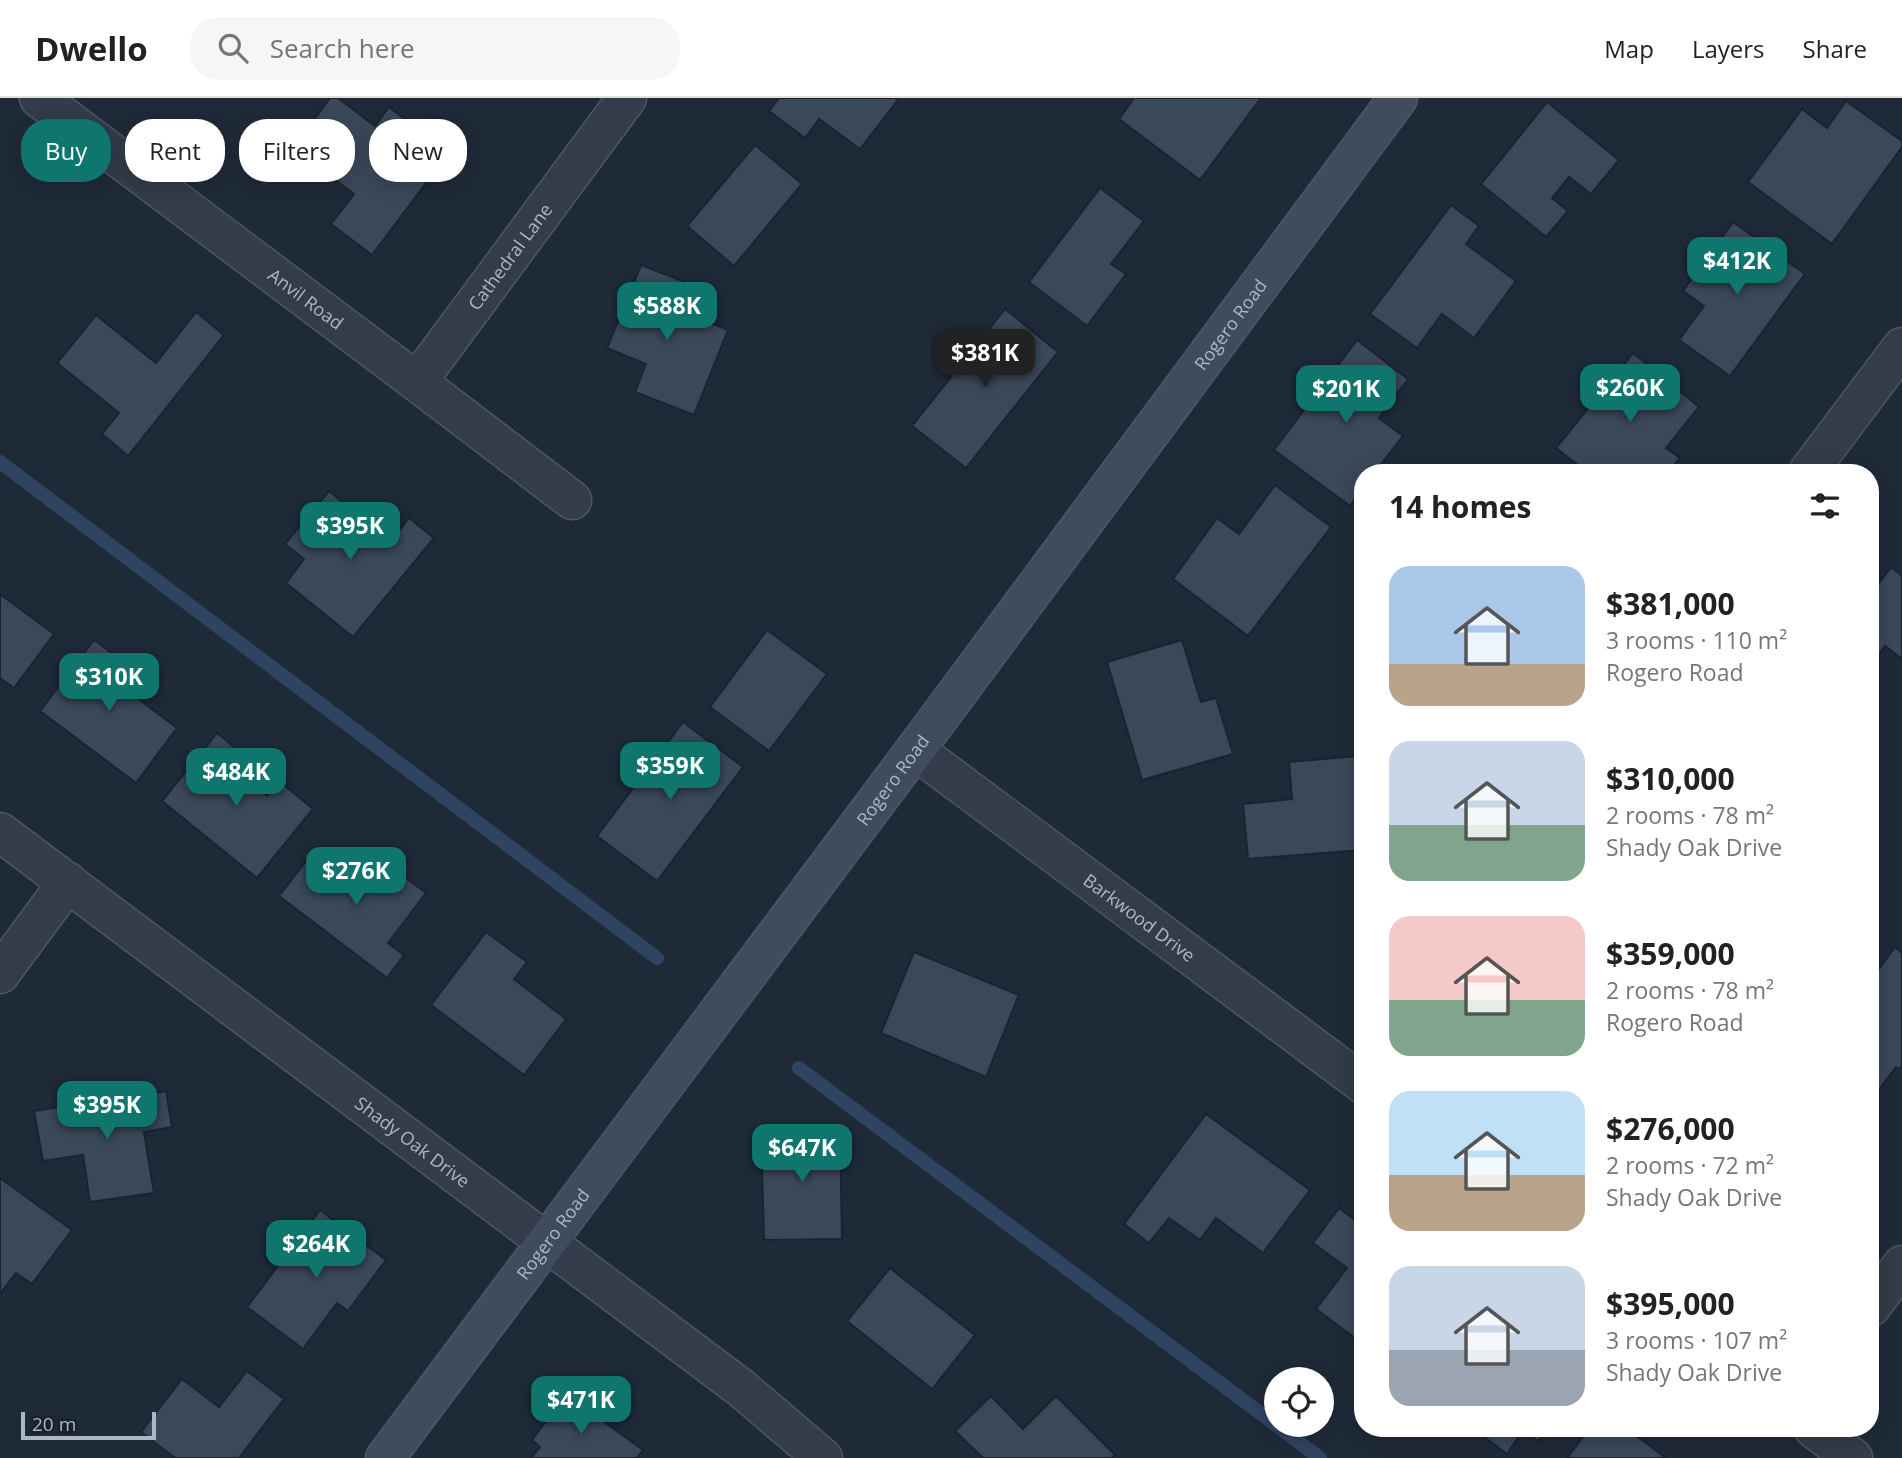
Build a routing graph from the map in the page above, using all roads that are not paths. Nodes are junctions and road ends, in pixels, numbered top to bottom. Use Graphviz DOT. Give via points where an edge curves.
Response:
graph roads {
  1 [pos="39,98"];
  2 [pos="627,98"];
  3 [pos="1398,98"];
  4 [pos="1902,347"];
  5 [pos="417,382"];
  6 [pos="1814,464"];
  7 [pos="572,500"];
  8 [pos="915,750"];
  9 [pos="0,832"];
  10 [pos="68,883"];
  11 [pos="0,974"];
  12 [pos="1354,1071"];
  13 [pos="546,1242"];
  14 [pos="1902,1265"];
  15 [pos="1879,1296"];
  16 [pos="1825,1437"];
  17 [pos="385,1458"];
  18 [pos="823,1458"];
  19 [pos="1853,1458"];
  1 -- 5 [label="street, Anvil Road"];
  2 -- 5 [label="street, Cathedral Lane"];
  3 -- 8 [label="street, Rogero Road"];
  4 -- 6 [label="street"];
  5 -- 7 [label="street, Anvil Road"];
  8 -- 12 [label="street, Barkwood Drive"];
  8 -- 13 [label="street, Rogero Road"];
  9 -- 10 [label="street, Shady Oak Drive"];
  10 -- 11 [label="street"];
  10 -- 13 [label="street, Shady Oak Drive"];
  13 -- 17 [label="street, Rogero Road"];
  13 -- 18 [label="street, Shady Oak Drive" via="741,1388"];
  14 -- 15 [label="street"];
  16 -- 19 [label="street"];
}
